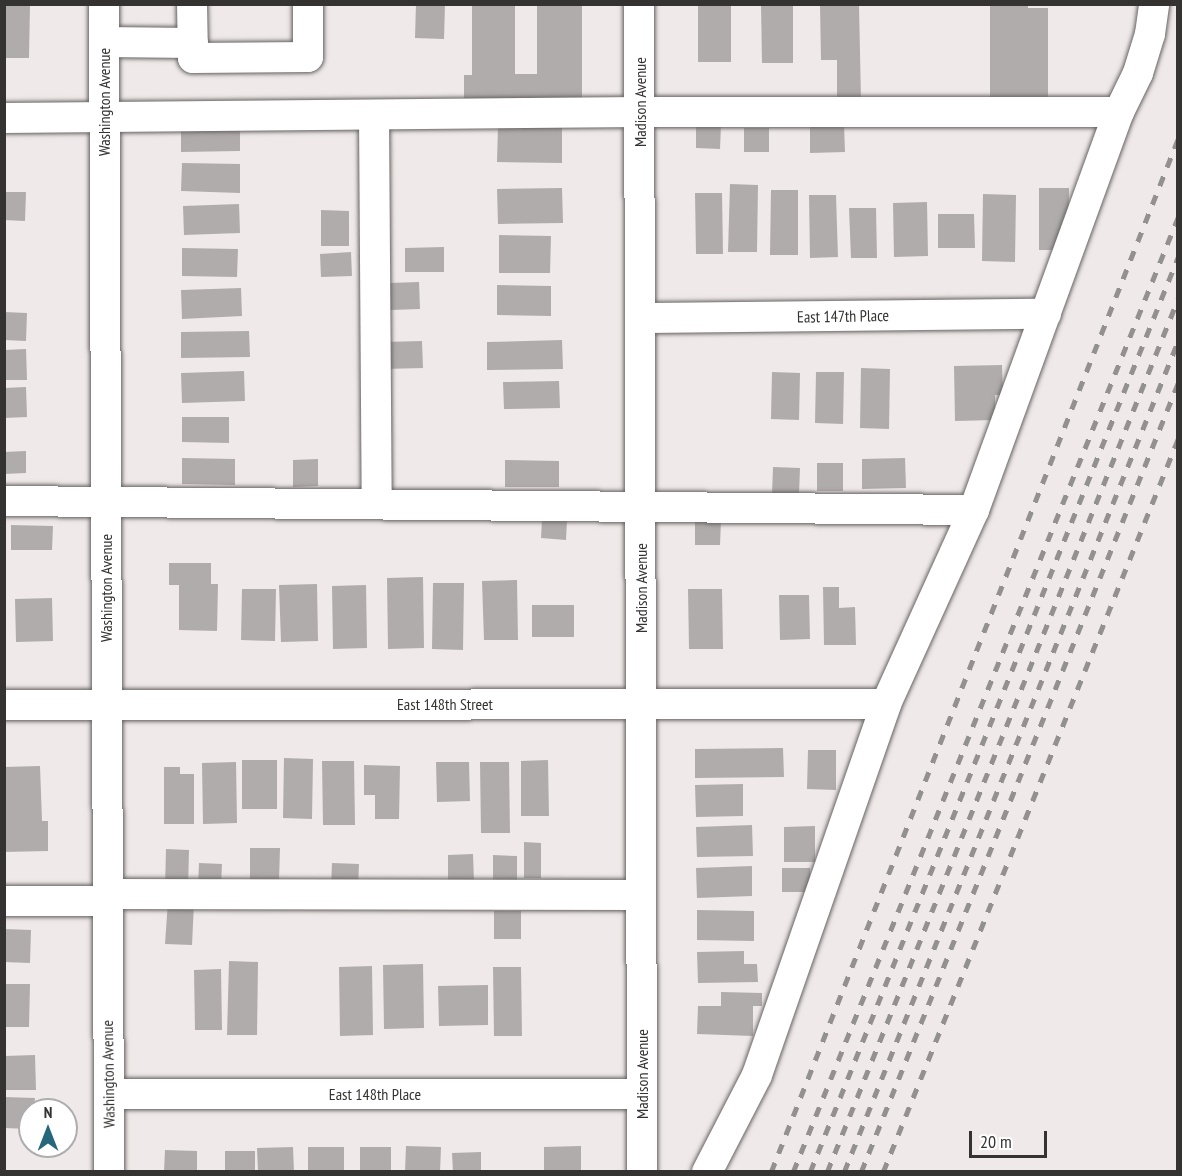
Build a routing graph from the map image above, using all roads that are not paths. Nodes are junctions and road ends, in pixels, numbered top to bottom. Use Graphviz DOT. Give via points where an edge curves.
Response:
graph roads {
  1 [pos="104,4"];
  2 [pos="192,4"];
  3 [pos="308,4"];
  4 [pos="639,4"];
  5 [pos="1154,4"];
  6 [pos="104,42"];
  7 [pos="193,43"];
  8 [pos="640,112"];
  9 [pos="1119,112"];
  10 [pos="374,115"];
  11 [pos="105,117"];
  12 [pos="4,118"];
  13 [pos="1046,314"];
  14 [pos="640,318"];
  15 [pos="4,501"];
  16 [pos="106,502"];
  17 [pos="376,504"];
  18 [pos="641,507"];
  19 [pos="974,510"];
  20 [pos="641,704"];
  21 [pos="886,704"];
  22 [pos="4,705"];
  23 [pos="106,705"];
  24 [pos="641,895"];
  25 [pos="107,898"];
  26 [pos="4,901"];
  27 [pos="109,1094"];
  28 [pos="642,1094"];
  29 [pos="109,1172"];
  30 [pos="642,1172"];
  31 [pos="707,1172"];
  1 -- 6 [label="street, Washington Avenue"];
  2 -- 7 [label="street"];
  3 -- 7 [label="street" via="308,57 193,58"];
  4 -- 8 [label="street, Madison Avenue"];
  5 -- 9 [label="street" via="1138,73"];
  6 -- 7 [label="street"];
  6 -- 11 [label="street, Washington Avenue"];
  8 -- 9 [label="street"];
  8 -- 10 [label="street"];
  8 -- 14 [label="street, Madison Avenue"];
  9 -- 13 [label="street"];
  10 -- 11 [label="street"];
  10 -- 17 [label="street"];
  11 -- 12 [label="street"];
  11 -- 16 [label="street, Washington Avenue"];
  13 -- 14 [label="street, East 147th Place"];
  13 -- 19 [label="street"];
  14 -- 18 [label="street, Madison Avenue"];
  15 -- 16 [label="street"];
  16 -- 17 [label="street"];
  16 -- 23 [label="street, Washington Avenue"];
  17 -- 18 [label="street"];
  18 -- 19 [label="street"];
  18 -- 20 [label="street, Madison Avenue"];
  19 -- 21 [label="street"];
  20 -- 21 [label="street, East 148th Street"];
  20 -- 23 [label="street, East 148th Street"];
  20 -- 24 [label="street, Madison Avenue"];
  21 -- 31 [label="street" via="757,1075"];
  22 -- 23 [label="street, East 148th Street"];
  23 -- 25 [label="street, Washington Avenue"];
  24 -- 25 [label="street"];
  24 -- 28 [label="street, Madison Avenue"];
  25 -- 26 [label="street"];
  25 -- 27 [label="street, Washington Avenue"];
  27 -- 28 [label="street, East 148th Place"];
  27 -- 29 [label="street, Washington Avenue"];
  28 -- 30 [label="street, Madison Avenue"];
}
